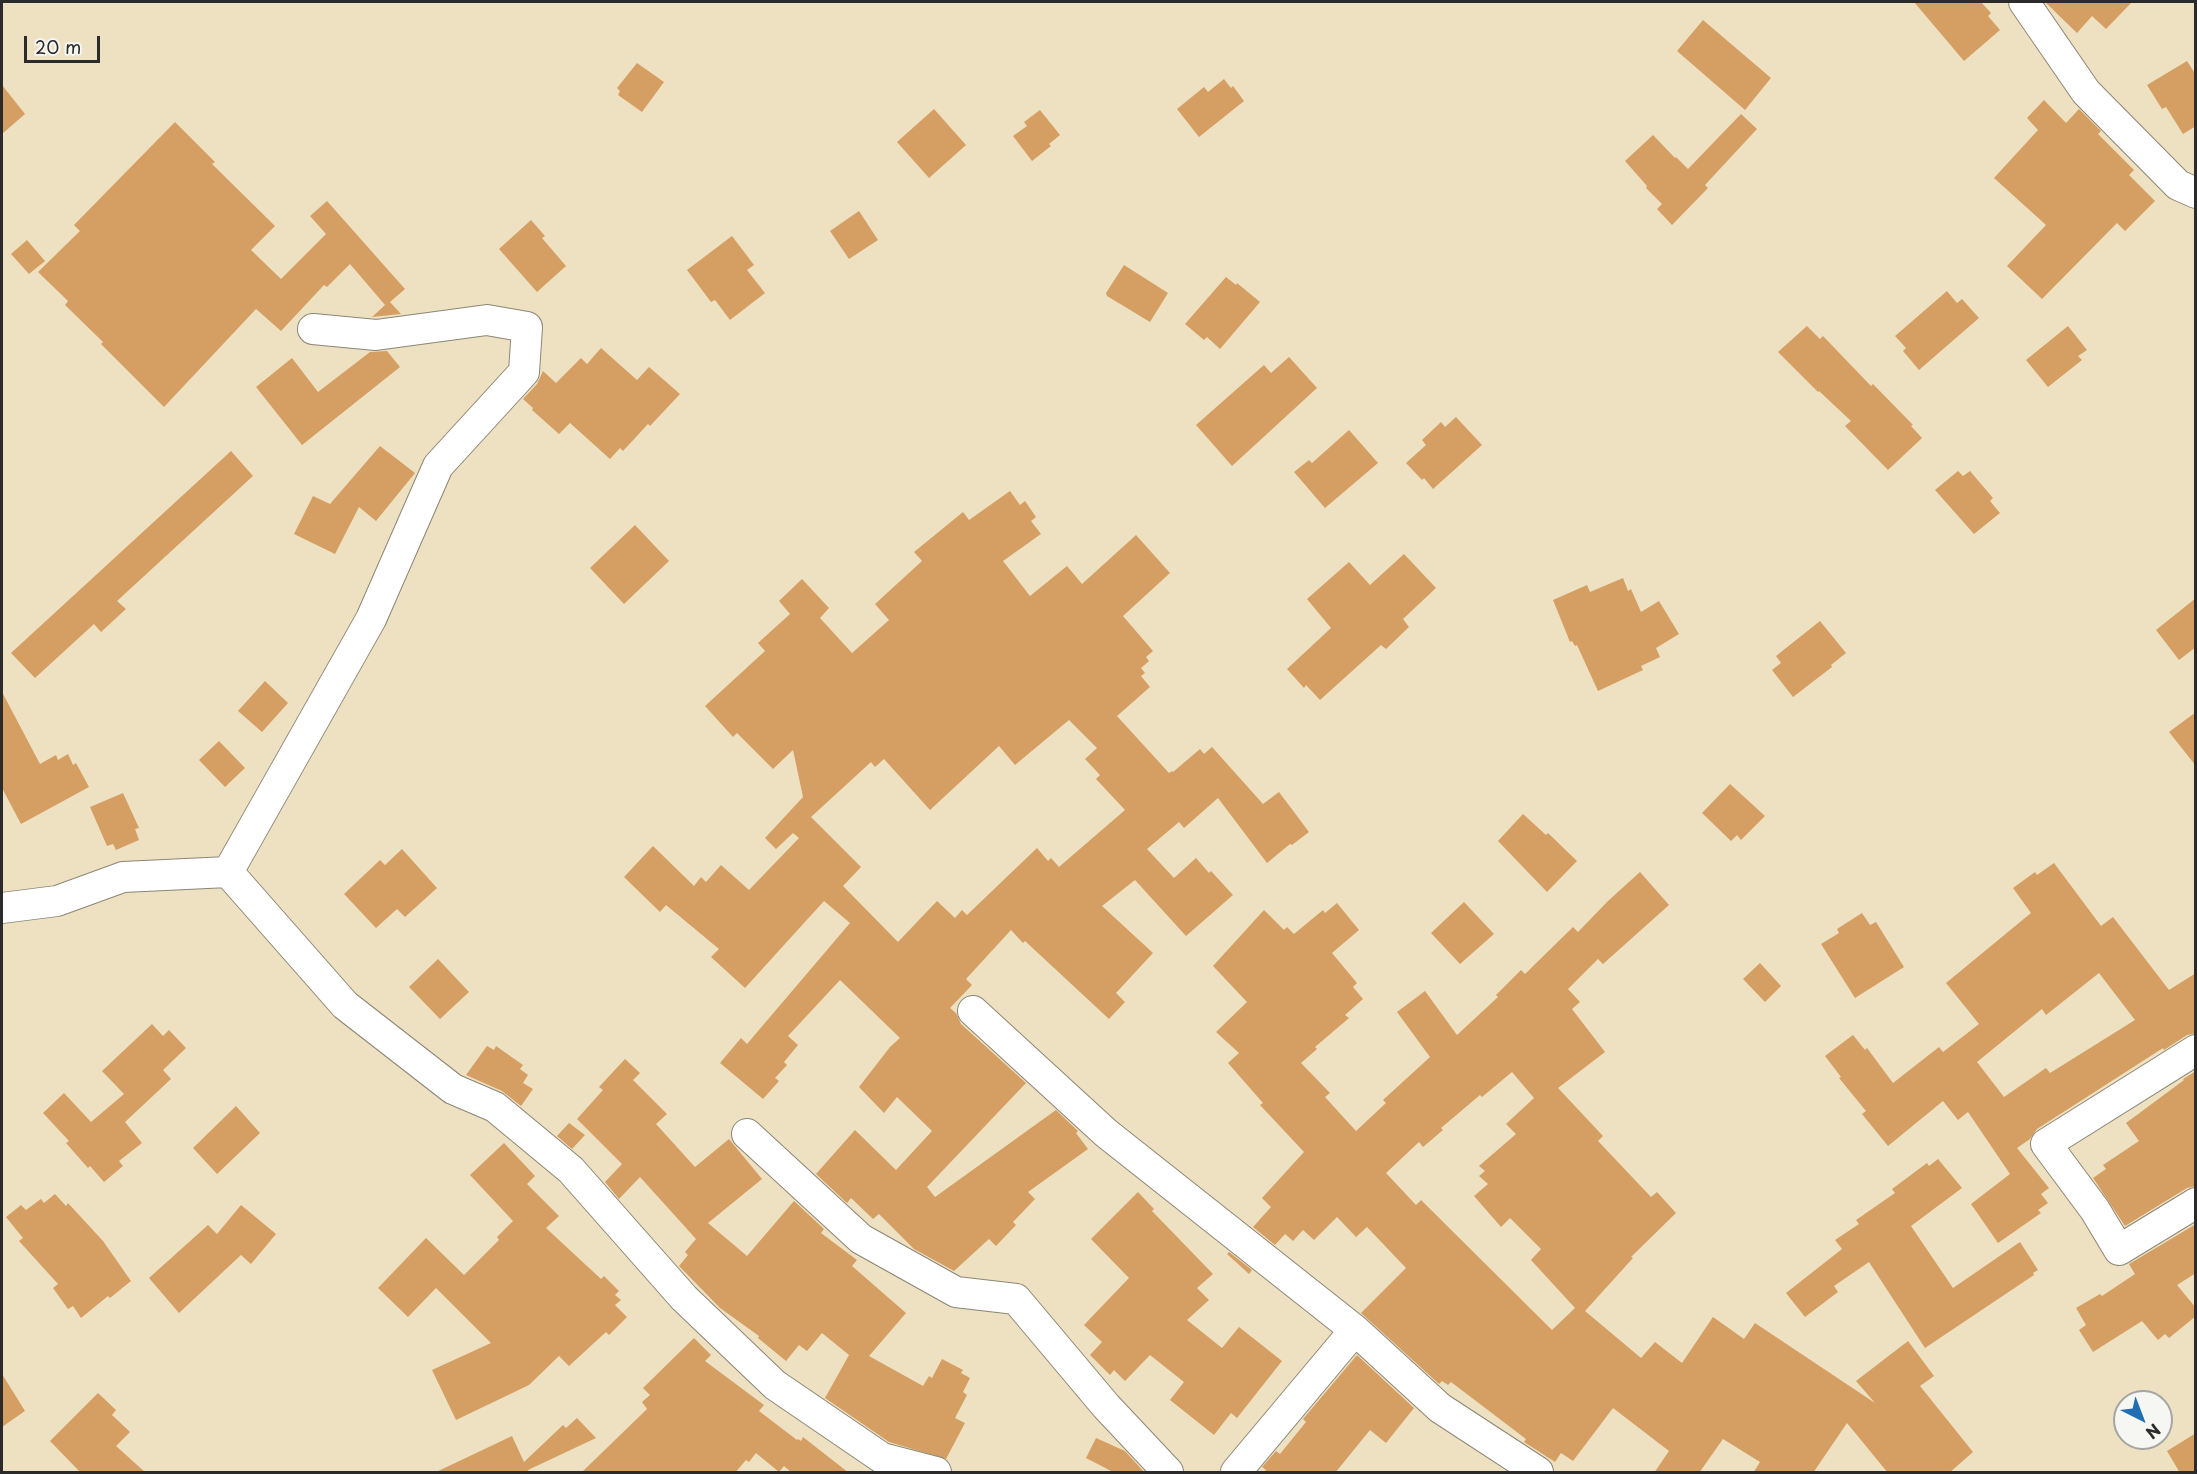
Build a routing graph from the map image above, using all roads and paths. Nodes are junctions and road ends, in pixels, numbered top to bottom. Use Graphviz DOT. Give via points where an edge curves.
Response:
graph roads {
  1 [pos="2024,2"];
  2 [pos="2196,193"];
  3 [pos="313,329"];
  4 [pos="228,872"];
  5 [pos="2,908"];
  6 [pos="973,1011"];
  7 [pos="2196,1050"];
  8 [pos="747,1134"];
  9 [pos="2196,1203"];
  10 [pos="1355,1330"];
  11 [pos="899,1468"];
  12 [pos="1538,1472"];
  13 [pos="936,1473"];
  14 [pos="1168,1473"];
  15 [pos="1236,1473"];
  1 -- 2 [label="street" via="2086,92 2178,185"];
  3 -- 4 [label="street" via="376,335 487,320 527,327 524,372 438,466 371,619"];
  4 -- 5 [label="street" via="123,877 57,901"];
  4 -- 11 [label="street" via="345,1005 453,1089 495,1107 571,1170 684,1298 775,1385"];
  6 -- 10 [label="street" via="1106,1133"];
  7 -- 9 [label="street" via="2046,1144 2119,1250"];
  8 -- 14 [label="street" via="861,1239 956,1292 1016,1299"];
  10 -- 12 [label="street" via="1440,1408"];
  10 -- 15 [label="street"];
  11 -- 13 [label="street"];
}
